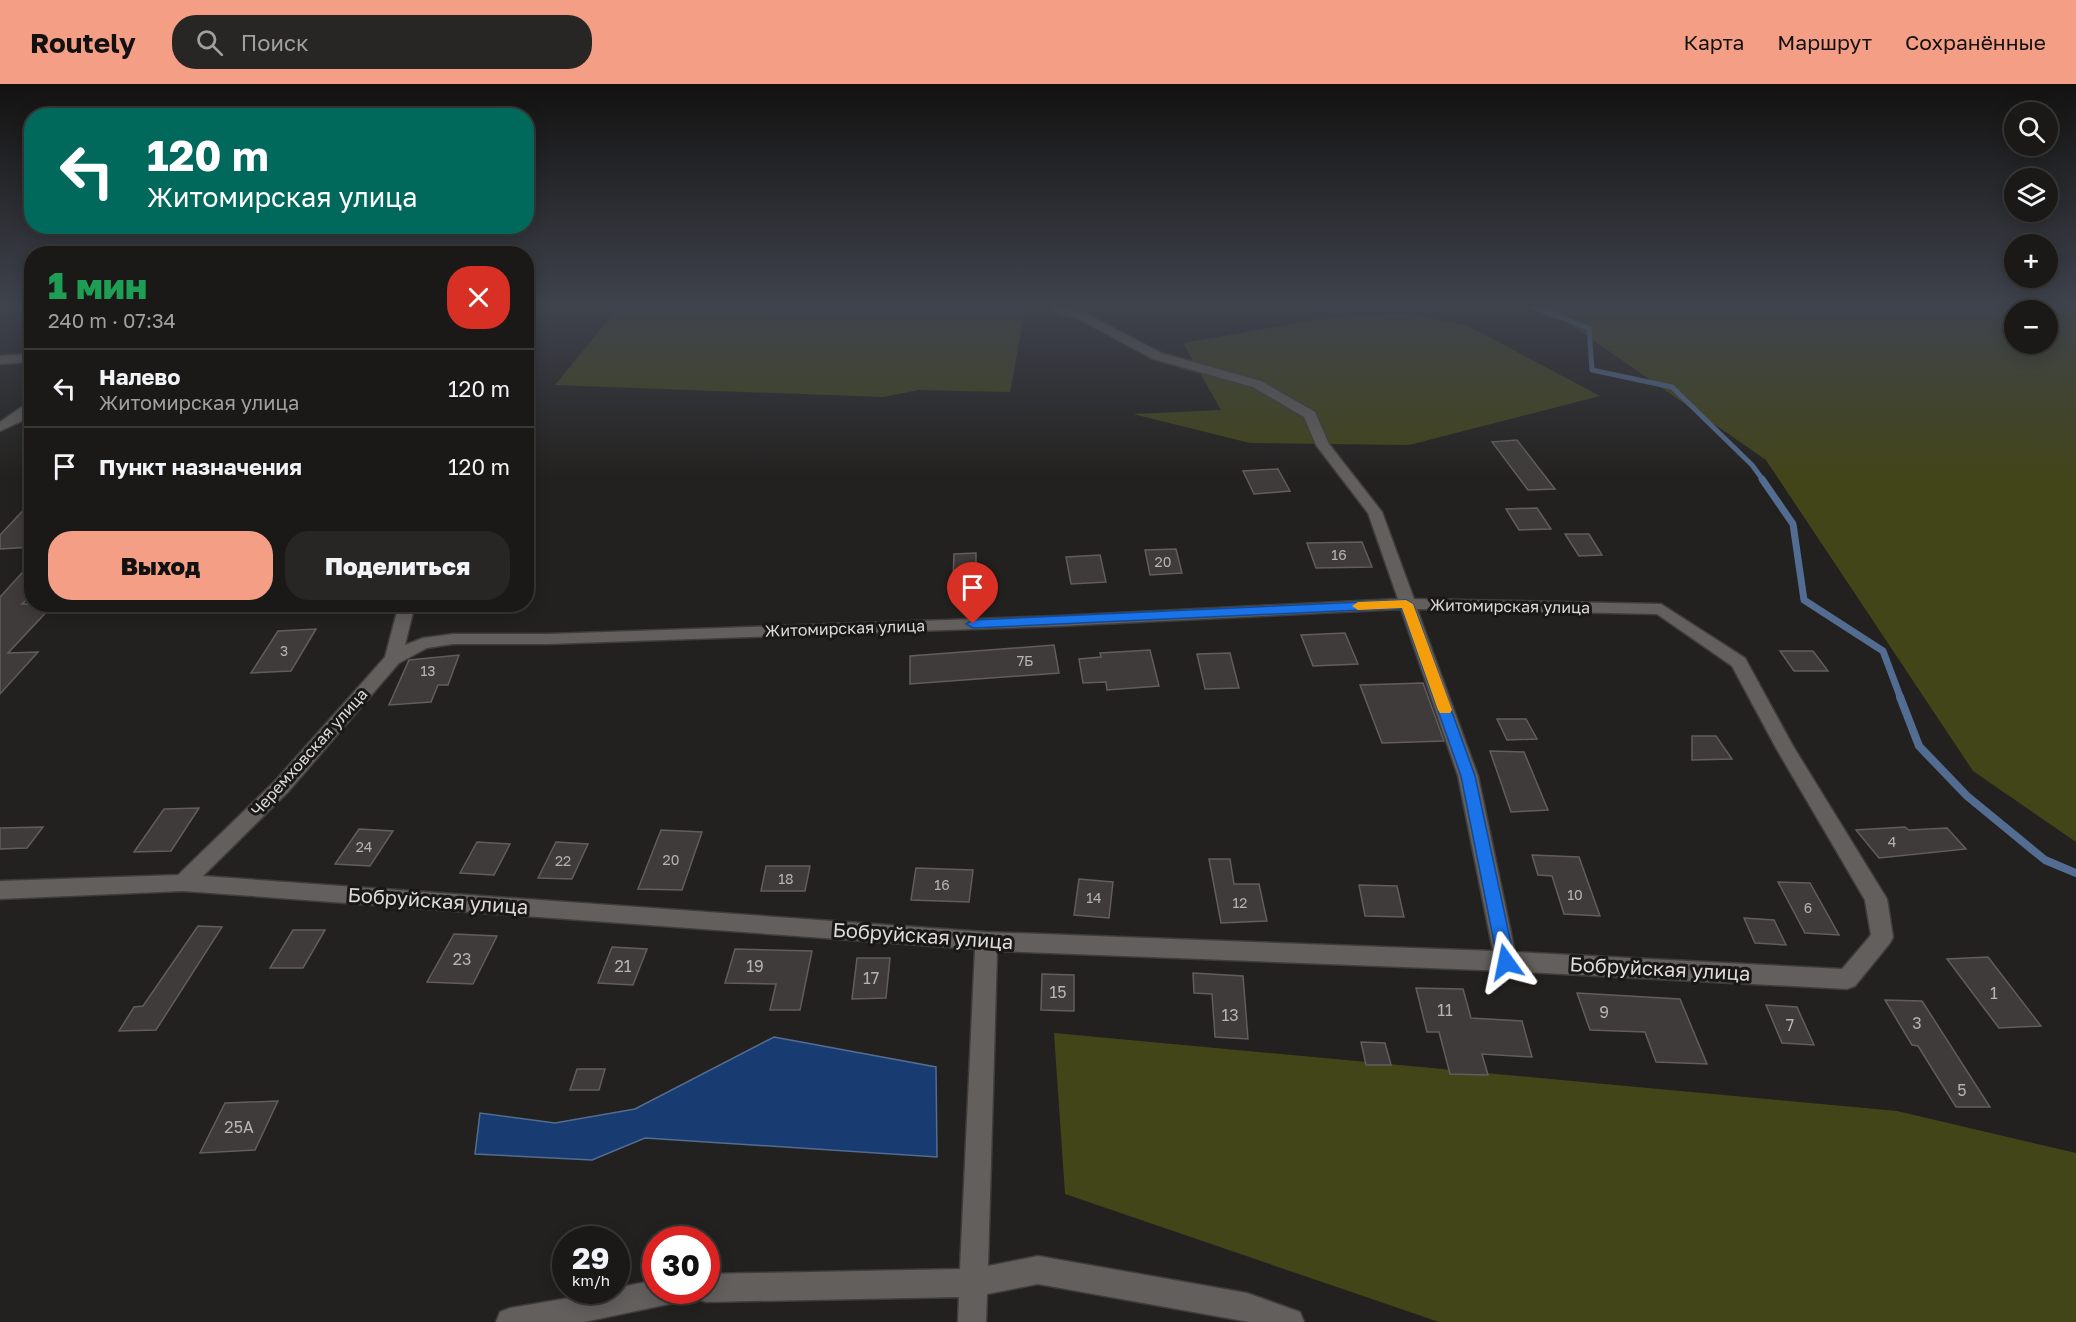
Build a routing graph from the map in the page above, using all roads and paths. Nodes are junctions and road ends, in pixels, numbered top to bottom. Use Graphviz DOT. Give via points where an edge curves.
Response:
graph roads {
  1 [pos="1188,365"];
  2 [pos="24,412"];
  3 [pos="0,427"];
  4 [pos="1406,604"];
  5 [pos="404,612"];
  6 [pos="393,659"];
  7 [pos="183,883"];
  8 [pos="0,890"];
  9 [pos="986,941"];
  10 [pos="1506,962"];
  11 [pos="1847,979"];
  12 [pos="973,1283"];
  13 [pos="720,1288"];
  14 [pos="642,1297"];
  15 [pos="510,1322"];
  16 [pos="972,1322"];
  17 [pos="1290,1322"];
  1 -- 4 [label="street" via="1257,384 1310,415 1323,444 1375,512"];
  2 -- 3 [label="street"];
  4 -- 6 [label="street, Житомирская улица" via="1059,621 453,639 423,643"];
  4 -- 10 [label="street" via="1468,776"];
  4 -- 11 [label="street, Житомирская улица" via="1661,609 1740,662 1785,748 1876,899 1882,937"];
  5 -- 6 [label="street, Черемховская улица"];
  6 -- 7 [label="street, Черемховская улица" via="281,787"];
  7 -- 8 [label="street, Бобруйская улица"];
  7 -- 9 [label="street, Бобруйская улица"];
  9 -- 10 [label="street, Бобруйская улица"];
  9 -- 12 [label="street"];
  10 -- 11 [label="street, Бобруйская улица"];
  12 -- 13 [label="street"];
  12 -- 16 [label="street"];
  12 -- 17 [label="street" via="1038,1270 1247,1307"];
  14 -- 15 [label="street"];
}
